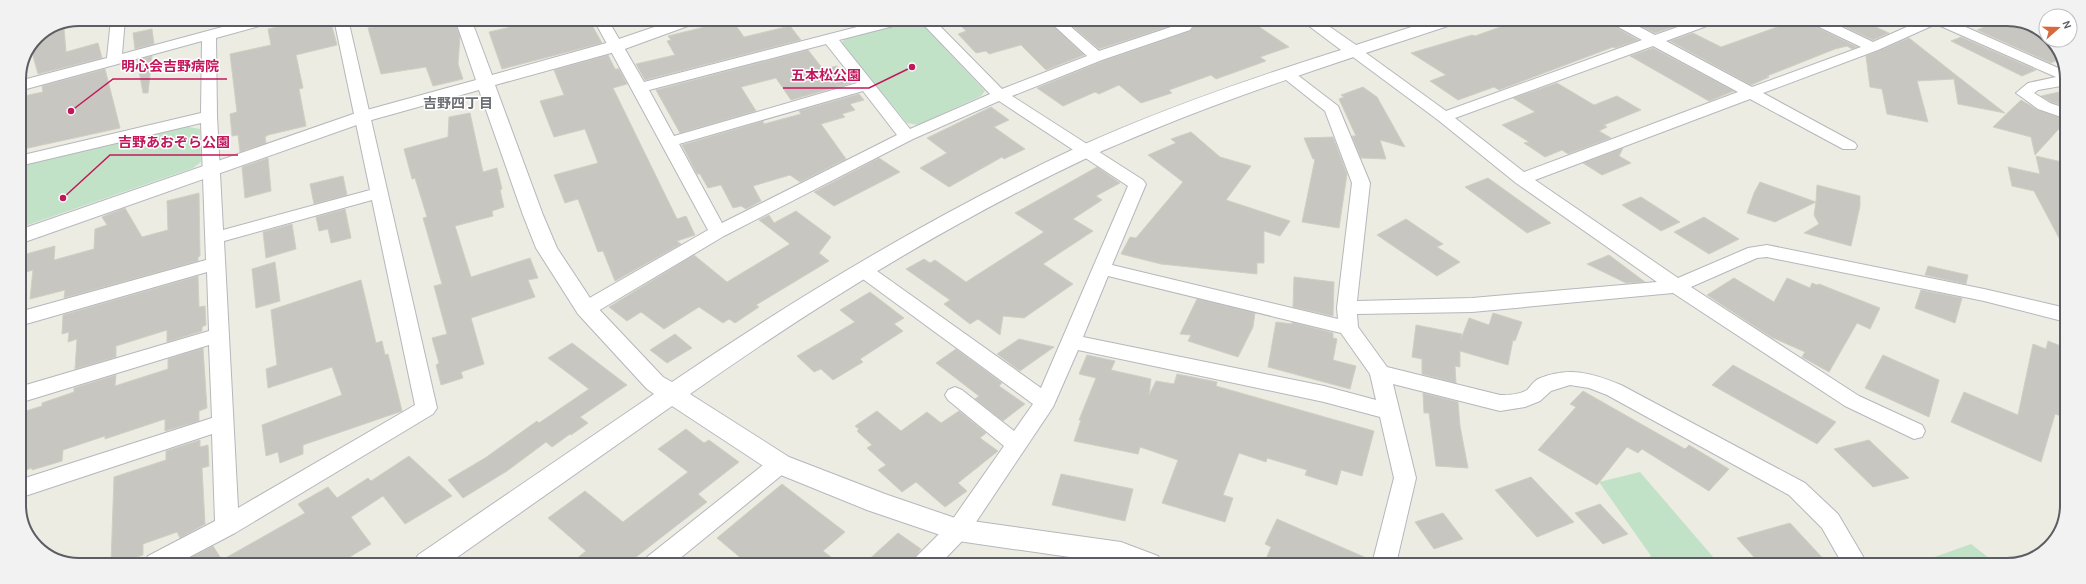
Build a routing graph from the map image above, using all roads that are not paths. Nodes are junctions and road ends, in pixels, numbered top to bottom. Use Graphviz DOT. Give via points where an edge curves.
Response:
graph roads {
  1 [pos="117,26"];
  2 [pos="243,26"];
  3 [pos="342,26"];
  4 [pos="466,26"];
  5 [pos="604,26"];
  6 [pos="673,26"];
  7 [pos="878,26"];
  8 [pos="932,26"];
  9 [pos="1062,26"];
  10 [pos="1184,26"];
  11 [pos="1318,26"];
  12 [pos="1432,26"];
  13 [pos="1627,26"];
  14 [pos="1693,26"];
  15 [pos="1829,26"];
  16 [pos="1921,26"];
  17 [pos="1951,26"];
  18 [pos="209,35"];
  19 [pos="830,39"];
  20 [pos="1654,40"];
  21 [pos="616,46"];
  22 [pos="1873,47"];
  23 [pos="1354,51"];
  24 [pos="1097,57"];
  25 [pos="114,61"];
  26 [pos="1286,73"];
  27 [pos="2060,75"];
  28 [pos="2060,80"];
  29 [pos="487,82"];
  30 [pos="26,84"];
  31 [pos="866,85"];
  32 [pos="640,88"];
  33 [pos="1750,92"];
  34 [pos="1000,95"];
  35 [pos="2060,112"];
  36 [pos="209,116"];
  37 [pos="362,117"];
  38 [pos="1444,117"];
  39 [pos="907,136"];
  40 [pos="670,142"];
  41 [pos="1849,146"];
  42 [pos="1084,152"];
  43 [pos="26,159"];
  44 [pos="212,169"];
  45 [pos="1522,178"];
  46 [pos="379,193"];
  47 [pos="718,232"];
  48 [pos="26,235"];
  49 [pos="214,238"];
  50 [pos="216,263"];
  51 [pos="1102,269"];
  52 [pos="863,270"];
  53 [pos="1676,286"];
  54 [pos="586,309"];
  55 [pos="2060,314"];
  56 [pos="26,317"];
  57 [pos="1348,318"];
  58 [pos="218,335"];
  59 [pos="1072,342"];
  60 [pos="1380,373"];
  61 [pos="26,393"];
  62 [pos="670,394"];
  63 [pos="955,395"];
  64 [pos="1046,402"];
  65 [pos="1388,410"];
  66 [pos="222,423"];
  67 [pos="1914,431"];
  68 [pos="1017,445"];
  69 [pos="780,464"];
  70 [pos="26,487"];
  71 [pos="227,526"];
  72 [pos="958,530"];
  73 [pos="166,558"];
  74 [pos="435,558"];
  75 [pos="662,558"];
  76 [pos="930,558"];
  77 [pos="1133,558"];
  78 [pos="1385,558"];
  79 [pos="1852,558"];
  1 -- 25 [label="street"];
  2 -- 18 [label="street"];
  3 -- 37 [label="street"];
  4 -- 29 [label="street"];
  5 -- 21 [label="street"];
  6 -- 21 [label="street"];
  7 -- 19 [label="street"];
  8 -- 34 [label="street"];
  9 -- 24 [label="street"];
  10 -- 24 [label="street"];
  11 -- 23 [label="street"];
  12 -- 23 [label="street"];
  13 -- 20 [label="street"];
  14 -- 20 [label="street"];
  15 -- 22 [label="street"];
  16 -- 22 [label="street"];
  17 -- 27 [label="street"];
  18 -- 25 [label="street"];
  18 -- 36 [label="street"];
  19 -- 31 [label="street"];
  19 -- 32 [label="street"];
  20 -- 33 [label="street"];
  20 -- 38 [label="street"];
  21 -- 29 [label="street"];
  21 -- 32 [label="street"];
  22 -- 33 [label="street"];
  23 -- 26 [label="street"];
  23 -- 38 [label="street"];
  24 -- 34 [label="street"];
  25 -- 30 [label="street"];
  26 -- 42 [label="street" via="1198,105"];
  26 -- 57 [label="street" via="1332,109 1361,183"];
  28 -- 35 [label="street" via="2033,86 2024,93 2044,106"];
  29 -- 37 [label="street"];
  29 -- 54 [label="street" via="547,248"];
  31 -- 39 [label="street"];
  31 -- 40 [label="street"];
  32 -- 40 [label="street"];
  33 -- 41 [label="street"];
  33 -- 45 [label="street"];
  34 -- 39 [label="street"];
  34 -- 42 [label="street"];
  36 -- 43 [label="street"];
  36 -- 44 [label="street"];
  37 -- 44 [label="street"];
  37 -- 46 [label="street"];
  38 -- 45 [label="street"];
  39 -- 47 [label="street"];
  40 -- 47 [label="street"];
  42 -- 51 [label="street" via="1137,184"];
  42 -- 52 [label="street" via="977,205"];
  44 -- 48 [label="street"];
  44 -- 49 [label="street"];
  45 -- 53 [label="street"];
  46 -- 49 [label="street"];
  46 -- 71 [label="street" via="426,408"];
  47 -- 54 [label="street"];
  49 -- 50 [label="street"];
  50 -- 56 [label="street"];
  50 -- 58 [label="street"];
  51 -- 57 [label="street"];
  51 -- 59 [label="street"];
  52 -- 62 [label="street"];
  52 -- 64 [label="street"];
  53 -- 55 [label="street" via="1754,252 1767,251 1984,295"];
  53 -- 57 [label="street"];
  53 -- 67 [label="street" via="1852,401"];
  54 -- 62 [label="street" via="655,383"];
  57 -- 60 [label="street"];
  58 -- 61 [label="street"];
  58 -- 66 [label="street"];
  59 -- 64 [label="street"];
  59 -- 65 [label="street" via="1324,394"];
  60 -- 65 [label="street"];
  60 -- 79 [label="street" via="1500,403 1518,402 1534,396 1544,385 1570,378 1592,381 1614,390 1797,489 1830,521"];
  62 -- 69 [label="street"];
  62 -- 74 [label="street"];
  63 -- 68 [label="street"];
  64 -- 68 [label="street"];
  65 -- 78 [label="street" via="1405,478"];
  66 -- 70 [label="street"];
  66 -- 71 [label="street"];
  68 -- 72 [label="street"];
  69 -- 72 [label="street" via="876,502"];
  69 -- 75 [label="street"];
  71 -- 73 [label="street"];
  72 -- 76 [label="street"];
  72 -- 77 [label="street" via="1121,553"];
}
